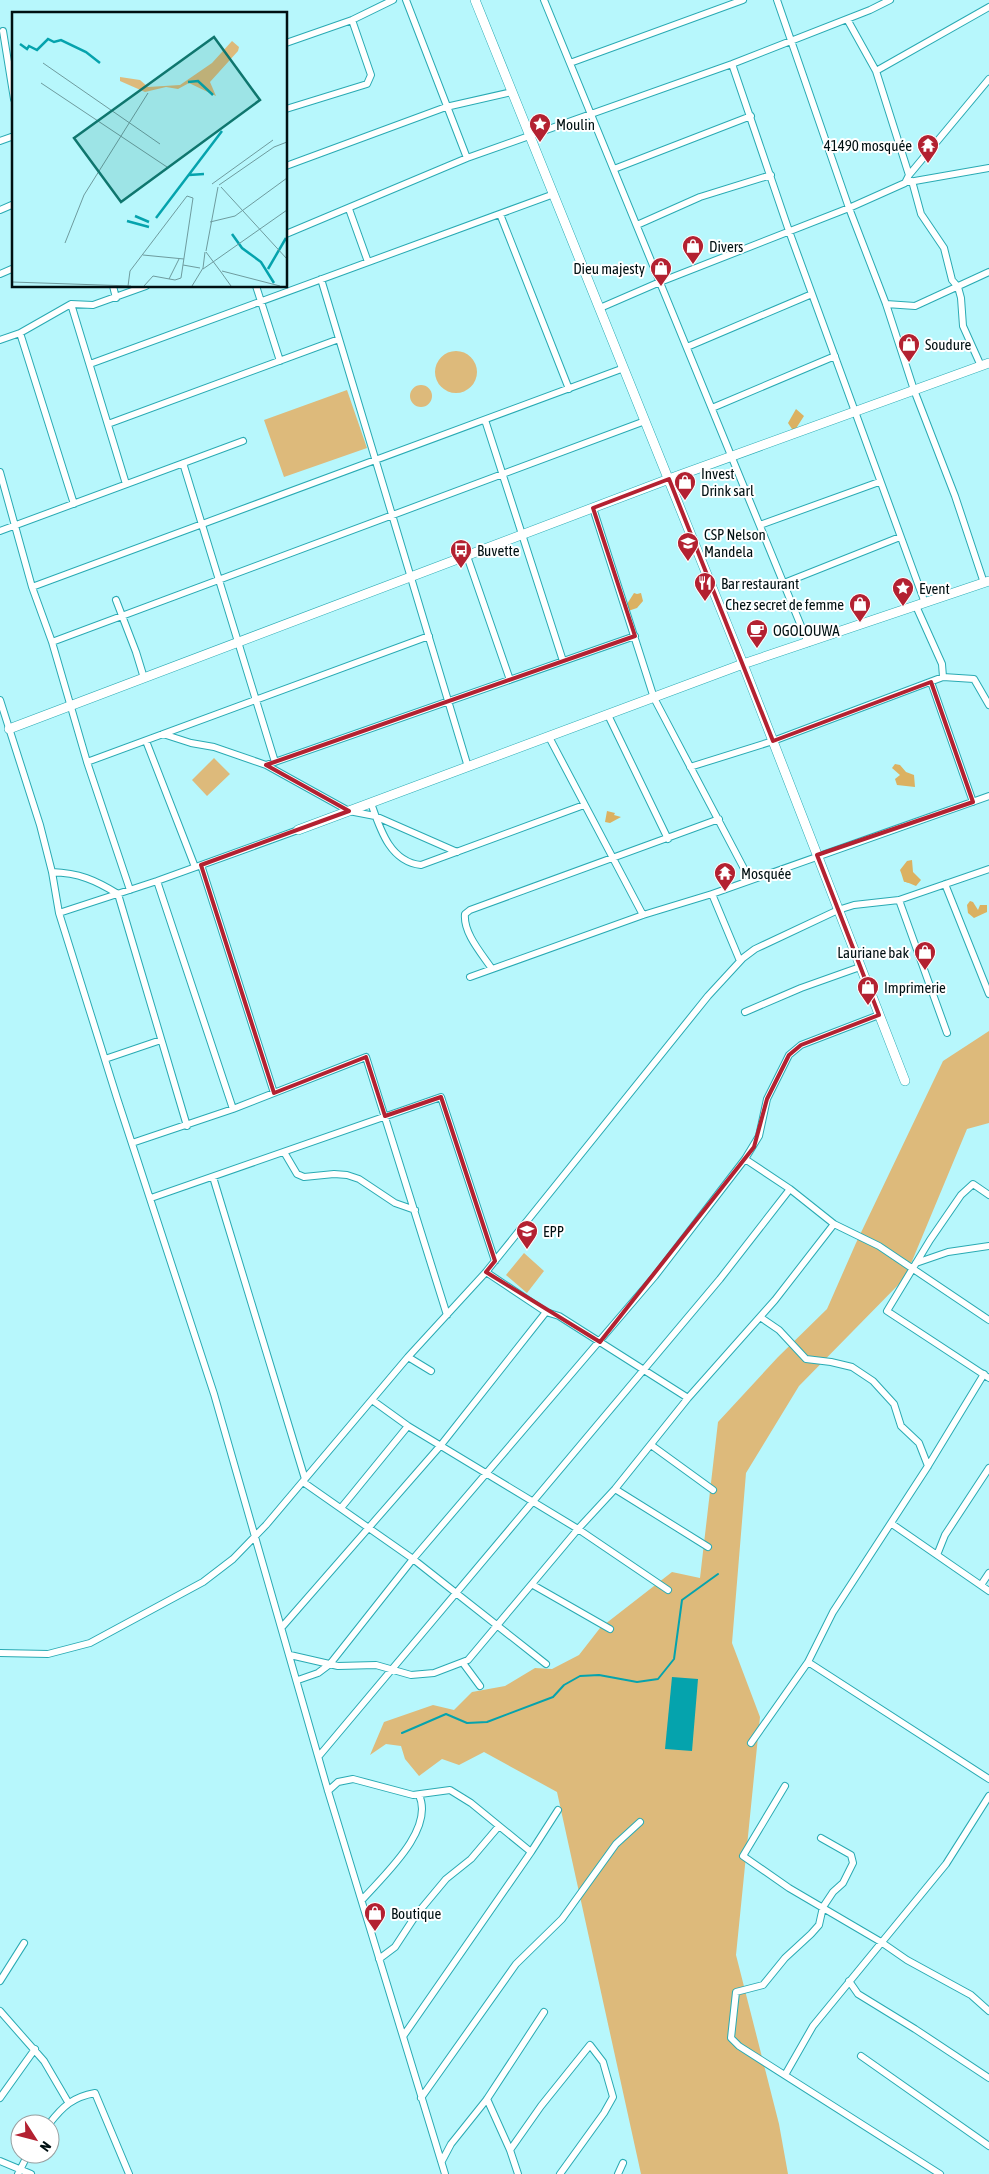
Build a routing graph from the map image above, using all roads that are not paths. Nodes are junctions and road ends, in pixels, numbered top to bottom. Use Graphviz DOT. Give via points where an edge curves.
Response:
graph roads {
  1 [pos="393,0"];
  2 [pos="406,0"];
  3 [pos="475,0"];
  4 [pos="544,0"];
  5 [pos="742,0"];
  6 [pos="777,0"];
  7 [pos="890,0"];
  8 [pos="989,7"];
  9 [pos="847,19"];
  10 [pos="352,20"];
  11 [pos="3,31"];
  12 [pos="792,40"];
  13 [pos="288,42"];
  14 [pos="570,63"];
  15 [pos="732,64"];
  16 [pos="876,71"];
  17 [pos="989,79"];
  18 [pos="12,87"];
  19 [pos="512,92"];
  20 [pos="446,107"];
  21 [pos="288,108"];
  22 [pos="591,114"];
  23 [pos="751,116"];
  24 [pos="12,137"];
  25 [pos="531,137"];
  26 [pos="0,141"];
  27 [pos="467,158"];
  28 [pos="288,165"];
  29 [pos="989,168"];
  30 [pos="614,169"];
  31 [pos="772,175"];
  32 [pos="909,180"];
  33 [pos="554,194"];
  34 [pos="12,205"];
  35 [pos="849,208"];
  36 [pos="349,209"];
  37 [pos="0,210"];
  38 [pos="500,214"];
  39 [pos="637,225"];
  40 [pos="789,231"];
  41 [pos="288,233"];
  42 [pos="368,262"];
  43 [pos="12,269"];
  44 [pos="989,272"];
  45 [pos="0,274"];
  46 [pos="321,279"];
  47 [pos="660,282"];
  48 [pos="958,287"];
  49 [pos="114,288"];
  50 [pos="141,288"];
  51 [pos="257,288"];
  52 [pos="812,294"];
  53 [pos="116,298"];
  54 [pos="261,302"];
  55 [pos="71,304"];
  56 [pos="886,304"];
  57 [pos="600,308"];
  58 [pos="20,333"];
  59 [pos="339,339"];
  60 [pos="0,340"];
  61 [pos="687,347"];
  62 [pos="835,356"];
  63 [pos="280,361"];
  64 [pos="90,364"];
  65 [pos="985,364"];
  66 [pos="624,368"];
  67 [pos="569,389"];
  68 [pos="914,390"];
  69 [pos="712,408"];
  70 [pos="855,412"];
  71 [pos="486,420"];
  72 [pos="645,422"];
  73 [pos="108,424"];
  74 [pos="242,441"];
  75 [pos="732,456"];
  76 [pos="375,460"];
  77 [pos="184,463"];
  78 [pos="0,472"];
  79 [pos="503,474"];
  80 [pos="669,479"];
  81 [pos="880,482"];
  82 [pos="126,484"];
  83 [pos="74,504"];
  84 [pos="594,508"];
  85 [pos="392,515"];
  86 [pos="202,524"];
  87 [pos="760,524"];
  88 [pos="16,525"];
  89 [pos="0,532"];
  90 [pos="522,535"];
  91 [pos="900,537"];
  92 [pos="467,556"];
  93 [pos="411,577"];
  94 [pos="219,580"];
  95 [pos="986,582"];
  96 [pos="784,583"];
  97 [pos="32,587"];
  98 [pos="116,600"];
  99 [pos="921,604"];
  100 [pos="122,616"];
  101 [pos="429,636"];
  102 [pos="634,636"];
  103 [pos="52,642"];
  104 [pos="238,642"];
  105 [pos="808,643"];
  106 [pos="563,661"];
  107 [pos="743,664"];
  108 [pos="943,677"];
  109 [pos="144,678"];
  110 [pos="510,680"];
  111 [pos="931,682"];
  112 [pos="654,698"];
  113 [pos="0,700"];
  114 [pos="256,700"];
  115 [pos="448,702"];
  116 [pos="72,705"];
  117 [pos="989,705"];
  118 [pos="608,715"];
  119 [pos="9,729"];
  120 [pos="164,734"];
  121 [pos="549,737"];
  122 [pos="146,741"];
  123 [pos="773,741"];
  124 [pos="87,762"];
  125 [pos="275,762"];
  126 [pos="266,765"];
  127 [pos="468,767"];
  128 [pos="690,767"];
  129 [pos="989,796"];
  130 [pos="973,802"];
  131 [pos="371,803"];
  132 [pos="584,805"];
  133 [pos="349,811"];
  134 [pos="375,816"];
  135 [pos="719,819"];
  136 [pos="298,830"];
  137 [pos="668,839"];
  138 [pos="458,852"];
  139 [pos="817,855"];
  140 [pos="612,857"];
  141 [pos="198,866"];
  142 [pos="989,869"];
  143 [pos="52,872"];
  144 [pos="750,880"];
  145 [pos="157,881"];
  146 [pos="945,884"];
  147 [pos="130,890"];
  148 [pos="118,894"];
  149 [pos="712,894"];
  150 [pos="899,900"];
  151 [pos="838,910"];
  152 [pos="60,913"];
  153 [pos="643,915"];
  154 [pos="740,961"];
  155 [pos="860,967"];
  156 [pos="492,969"];
  157 [pos="470,977"];
  158 [pos="989,994"];
  159 [pos="745,1012"];
  160 [pos="879,1015"];
  161 [pos="946,1033"];
  162 [pos="162,1040"];
  163 [pos="105,1059"];
  164 [pos="905,1081"];
  165 [pos="274,1093"];
  166 [pos="233,1109"];
  167 [pos="385,1116"];
  168 [pos="187,1126"];
  169 [pos="132,1143"];
  170 [pos="284,1152"];
  171 [pos="745,1159"];
  172 [pos="213,1177"];
  173 [pos="790,1189"];
  174 [pos="989,1195"];
  175 [pos="151,1198"];
  176 [pos="415,1210"];
  177 [pos="834,1224"];
  178 [pos="989,1246"];
  179 [pos="495,1261"];
  180 [pos="916,1263"];
  181 [pos="912,1270"];
  182 [pos="486,1272"];
  183 [pos="546,1312"];
  184 [pos="448,1315"];
  185 [pos="760,1317"];
  186 [pos="989,1320"];
  187 [pos="600,1342"];
  188 [pos="408,1357"];
  189 [pos="431,1371"];
  190 [pos="643,1371"];
  191 [pos="986,1376"];
  192 [pos="688,1398"];
  193 [pos="372,1400"];
  194 [pos="408,1426"];
  195 [pos="441,1445"];
  196 [pos="651,1445"];
  197 [pos="928,1466"];
  198 [pos="989,1468"];
  199 [pos="487,1474"];
  200 [pos="304,1480"];
  201 [pos="615,1489"];
  202 [pos="713,1490"];
  203 [pos="533,1501"];
  204 [pos="341,1508"];
  205 [pos="892,1524"];
  206 [pos="369,1526"];
  207 [pos="578,1529"];
  208 [pos="256,1535"];
  209 [pos="708,1547"];
  210 [pos="937,1555"];
  211 [pos="413,1559"];
  212 [pos="989,1573"];
  213 [pos="533,1585"];
  214 [pos="982,1585"];
  215 [pos="668,1590"];
  216 [pos="989,1591"];
  217 [pos="455,1592"];
  218 [pos="498,1626"];
  219 [pos="282,1627"];
  220 [pos="610,1629"];
  221 [pos="0,1653"];
  222 [pos="290,1655"];
  223 [pos="808,1662"];
  224 [pos="463,1663"];
  225 [pos="330,1664"];
  226 [pos="546,1664"];
  227 [pos="391,1669"];
  228 [pos="298,1680"];
  229 [pos="480,1686"];
  230 [pos="751,1743"];
  231 [pos="319,1756"];
  232 [pos="989,1779"];
  233 [pos="785,1786"];
  234 [pos="328,1791"];
  235 [pos="419,1795"];
  236 [pos="989,1796"];
  237 [pos="558,1810"];
  238 [pos="640,1822"];
  239 [pos="499,1826"];
  240 [pos="822,1838"];
  241 [pos="531,1852"];
  242 [pos="362,1900"];
  243 [pos="823,1907"];
  244 [pos="881,1942"];
  245 [pos="24,1943"];
  246 [pos="379,1958"];
  247 [pos="849,1980"];
  248 [pos="0,1981"];
  249 [pos="0,2011"];
  250 [pos="989,2011"];
  251 [pos="544,2012"];
  252 [pos="404,2035"];
  253 [pos="35,2049"];
  254 [pos="861,2056"];
  255 [pos="785,2075"];
  256 [pos="989,2078"];
  257 [pos="0,2098"];
  258 [pos="421,2098"];
  259 [pos="487,2098"];
  260 [pos="68,2102"];
  261 [pos="58,2114"];
  262 [pos="989,2146"];
  263 [pos="510,2150"];
  264 [pos="0,2161"];
  265 [pos="442,2161"];
  266 [pos="623,2163"];
  267 [pos="19,2172"];
  268 [pos="31,2174"];
  269 [pos="129,2174"];
  270 [pos="445,2174"];
  271 [pos="518,2174"];
  272 [pos="560,2174"];
  273 [pos="618,2174"];
  274 [pos="940,2174"];
  1 -- 10 [label="street"];
  2 -- 20 [label="street"];
  3 -- 19 [label="street"];
  4 -- 14 [label="street"];
  5 -- 14 [label="street"];
  6 -- 12 [label="street"];
  7 -- 9 [label="street"];
  8 -- 16 [label="street"];
  9 -- 12 [label="street"];
  9 -- 16 [label="street"];
  10 -- 13 [label="street"];
  10 -- 21 [label="street" via="371,75 370,81"];
  11 -- 18 [label="street"];
  12 -- 15 [label="street"];
  12 -- 35 [label="street"];
  14 -- 22 [label="street"];
  15 -- 22 [label="street"];
  15 -- 23 [label="street"];
  16 -- 32 [label="street"];
  17 -- 32 [label="street"];
  19 -- 20 [label="street"];
  19 -- 25 [label="street"];
  20 -- 27 [label="street"];
  20 -- 28 [label="street"];
  22 -- 25 [label="street"];
  22 -- 30 [label="street"];
  23 -- 30 [label="street"];
  23 -- 31 [label="street"];
  24 -- 26 [label="street"];
  25 -- 27 [label="street"];
  25 -- 33 [label="street"];
  27 -- 36 [label="street"];
  29 -- 32 [label="street"];
  30 -- 39 [label="street"];
  31 -- 39 [label="street" via="700,197"];
  31 -- 40 [label="street"];
  32 -- 35 [label="street"];
  32 -- 48 [label="street" via="921,214 944,248 952,280"];
  33 -- 38 [label="street"];
  33 -- 57 [label="street"];
  34 -- 37 [label="street"];
  35 -- 40 [label="street"];
  35 -- 56 [label="street"];
  36 -- 41 [label="street"];
  36 -- 42 [label="street"];
  38 -- 42 [label="street"];
  38 -- 67 [label="street"];
  39 -- 47 [label="street"];
  40 -- 47 [label="street"];
  40 -- 52 [label="street"];
  42 -- 46 [label="street"];
  43 -- 45 [label="street"];
  44 -- 48 [label="street"];
  46 -- 54 [label="street"];
  46 -- 59 [label="street"];
  47 -- 57 [label="street"];
  47 -- 61 [label="street"];
  48 -- 56 [label="street" via="915,306"];
  48 -- 65 [label="street" via="963,326"];
  49 -- 53 [label="street"];
  50 -- 53 [label="street"];
  51 -- 54 [label="street"];
  52 -- 61 [label="street"];
  52 -- 62 [label="street"];
  53 -- 55 [label="street" via="93,305"];
  54 -- 63 [label="street"];
  54 -- 64 [label="street"];
  55 -- 58 [label="street"];
  55 -- 64 [label="street"];
  56 -- 68 [label="street"];
  57 -- 66 [label="street"];
  58 -- 60 [label="street"];
  58 -- 83 [label="street"];
  59 -- 63 [label="street"];
  59 -- 76 [label="street"];
  61 -- 69 [label="street"];
  62 -- 69 [label="street"];
  62 -- 70 [label="street"];
  63 -- 73 [label="street"];
  64 -- 73 [label="street"];
  65 -- 68 [label="street"];
  66 -- 67 [label="street"];
  66 -- 72 [label="street"];
  67 -- 71 [label="street"];
  68 -- 70 [label="street"];
  68 -- 95 [label="street"];
  69 -- 75 [label="street"];
  70 -- 75 [label="street"];
  70 -- 81 [label="street"];
  71 -- 76 [label="street"];
  71 -- 79 [label="street"];
  72 -- 79 [label="street"];
  72 -- 80 [label="street"];
  73 -- 82 [label="street"];
  74 -- 77 [label="street"];
  75 -- 80 [label="street"];
  75 -- 87 [label="street"];
  76 -- 85 [label="street"];
  76 -- 86 [label="street"];
  77 -- 82 [label="street"];
  77 -- 86 [label="street"];
  78 -- 88 [label="street"];
  79 -- 85 [label="street"];
  79 -- 90 [label="street"];
  80 -- 84 [label="street"];
  80 -- 107 [label="street"];
  81 -- 87 [label="street"];
  81 -- 91 [label="street"];
  82 -- 83 [label="street"];
  83 -- 88 [label="street"];
  84 -- 90 [label="street"];
  84 -- 102 [label="street"];
  85 -- 93 [label="street"];
  85 -- 94 [label="street"];
  86 -- 94 [label="street"];
  86 -- 97 [label="street"];
  87 -- 96 [label="street"];
  88 -- 89 [label="street"];
  88 -- 97 [label="street"];
  90 -- 92 [label="street"];
  90 -- 106 [label="street"];
  91 -- 96 [label="street"];
  91 -- 99 [label="street"];
  92 -- 93 [label="street"];
  92 -- 110 [label="street"];
  93 -- 101 [label="street"];
  93 -- 104 [label="street"];
  94 -- 100 [label="street"];
  94 -- 104 [label="street"];
  95 -- 99 [label="street"];
  96 -- 105 [label="street"];
  97 -- 103 [label="street"];
  98 -- 100 [label="street"];
  99 -- 105 [label="street"];
  99 -- 108 [label="street" via="942,664"];
  100 -- 103 [label="street"];
  100 -- 109 [label="street"];
  101 -- 114 [label="street"];
  101 -- 115 [label="street"];
  102 -- 106 [label="street"];
  102 -- 112 [label="street"];
  103 -- 116 [label="street"];
  104 -- 109 [label="street"];
  104 -- 114 [label="street"];
  105 -- 107 [label="street"];
  106 -- 110 [label="street"];
  107 -- 112 [label="street"];
  107 -- 123 [label="street"];
  108 -- 111 [label="street"];
  108 -- 117 [label="street" via="974,679"];
  109 -- 116 [label="street"];
  110 -- 115 [label="street"];
  111 -- 123 [label="street"];
  111 -- 130 [label="street"];
  112 -- 118 [label="street"];
  112 -- 128 [label="street"];
  113 -- 119 [label="street"];
  114 -- 120 [label="street"];
  114 -- 125 [label="street"];
  115 -- 125 [label="street"];
  115 -- 127 [label="street"];
  116 -- 119 [label="street"];
  116 -- 124 [label="street"];
  118 -- 121 [label="street"];
  118 -- 137 [label="street"];
  119 -- 143 [label="street"];
  120 -- 122 [label="street"];
  120 -- 126 [label="street"];
  121 -- 127 [label="street"];
  121 -- 132 [label="street"];
  122 -- 124 [label="street"];
  122 -- 141 [label="street"];
  123 -- 128 [label="street"];
  123 -- 139 [label="street"];
  124 -- 147 [label="street"];
  125 -- 126 [label="street"];
  126 -- 133 [label="street"];
  127 -- 131 [label="street"];
  128 -- 135 [label="street"];
  129 -- 130 [label="street"];
  130 -- 139 [label="street"];
  131 -- 133 [label="street"];
  131 -- 134 [label="street"];
  132 -- 138 [label="street"];
  132 -- 140 [label="street"];
  133 -- 134 [label="street"];
  133 -- 136 [label="street"];
  134 -- 138 [label="street"];
  134 -- 138 [label="street" via="389,845 400,858 412,864 421,865"];
  135 -- 137 [label="street"];
  135 -- 144 [label="street"];
  136 -- 141 [label="street"];
  137 -- 140 [label="street"];
  139 -- 144 [label="street"];
  139 -- 151 [label="street"];
  140 -- 153 [label="street"];
  140 -- 156 [label="street" via="465,914 470,935"];
  141 -- 145 [label="street"];
  141 -- 165 [label="street"];
  142 -- 146 [label="street"];
  143 -- 148 [label="street" via="88,877"];
  143 -- 152 [label="street"];
  144 -- 149 [label="street"];
  145 -- 147 [label="street"];
  145 -- 166 [label="street"];
  146 -- 150 [label="street"];
  146 -- 158 [label="street"];
  147 -- 148 [label="street"];
  148 -- 152 [label="street"];
  148 -- 162 [label="street"];
  149 -- 153 [label="street"];
  149 -- 154 [label="street"];
  150 -- 151 [label="street"];
  150 -- 161 [label="street"];
  151 -- 154 [label="street" via="755,950"];
  151 -- 155 [label="street"];
  152 -- 163 [label="street"];
  153 -- 156 [label="street"];
  154 -- 179 [label="street" via="708,996"];
  155 -- 159 [label="street"];
  155 -- 160 [label="street"];
  156 -- 157 [label="street"];
  160 -- 164 [label="street"];
  160 -- 171 [label="street" via="794,1050 767,1099 760,1136"];
  162 -- 163 [label="street"];
  162 -- 168 [label="street"];
  163 -- 169 [label="street"];
  165 -- 166 [label="street"];
  165 -- 167 [label="street" via="366,1057"];
  166 -- 168 [label="street"];
  167 -- 170 [label="street"];
  167 -- 176 [label="street"];
  167 -- 179 [label="street" via="441,1097"];
  168 -- 169 [label="street"];
  169 -- 175 [label="street"];
  170 -- 172 [label="street"];
  170 -- 176 [label="street" via="297,1174 304,1177 347,1175 359,1179 395,1203"];
  171 -- 173 [label="street"];
  171 -- 187 [label="street"];
  172 -- 175 [label="street"];
  172 -- 200 [label="street"];
  173 -- 177 [label="street"];
  173 -- 190 [label="street"];
  174 -- 180 [label="street" via="973,1184 961,1196"];
  175 -- 208 [label="street"];
  176 -- 184 [label="street"];
  177 -- 181 [label="street" via="879,1246"];
  177 -- 185 [label="street"];
  178 -- 180 [label="street" via="948,1252"];
  179 -- 182 [label="street"];
  180 -- 181 [label="street"];
  181 -- 186 [label="street"];
  181 -- 191 [label="street" via="889,1307 889,1314"];
  182 -- 183 [label="street"];
  182 -- 184 [label="street"];
  183 -- 187 [label="street" via="559,1316"];
  183 -- 195 [label="street"];
  184 -- 188 [label="street"];
  185 -- 192 [label="street"];
  185 -- 197 [label="street" via="779,1330 806,1359 852,1367 873,1381 894,1404 901,1426 919,1443"];
  187 -- 190 [label="street"];
  187 -- 199 [label="street"];
  188 -- 189 [label="street"];
  188 -- 193 [label="street"];
  190 -- 192 [label="street"];
  190 -- 203 [label="street"];
  191 -- 197 [label="street"];
  192 -- 196 [label="street"];
  193 -- 194 [label="street"];
  193 -- 200 [label="street"];
  194 -- 195 [label="street"];
  194 -- 204 [label="street"];
  195 -- 199 [label="street"];
  195 -- 206 [label="street"];
  196 -- 201 [label="street"];
  196 -- 202 [label="street"];
  197 -- 205 [label="street"];
  198 -- 210 [label="street" via="945,1535"];
  199 -- 203 [label="street"];
  199 -- 211 [label="street"];
  200 -- 204 [label="street"];
  200 -- 208 [label="street"];
  201 -- 207 [label="street"];
  201 -- 209 [label="street"];
  203 -- 207 [label="street"];
  203 -- 217 [label="street"];
  204 -- 206 [label="street"];
  205 -- 210 [label="street"];
  205 -- 223 [label="street" via="864,1562"];
  206 -- 211 [label="street"];
  206 -- 219 [label="street"];
  207 -- 213 [label="street"];
  207 -- 215 [label="street"];
  208 -- 219 [label="street"];
  208 -- 221 [label="street" via="204,1582 90,1643 48,1654"];
  210 -- 214 [label="street"];
  211 -- 217 [label="street"];
  211 -- 225 [label="street"];
  212 -- 214 [label="street"];
  213 -- 218 [label="street"];
  213 -- 220 [label="street"];
  214 -- 216 [label="street"];
  217 -- 218 [label="street"];
  217 -- 227 [label="street"];
  218 -- 224 [label="street"];
  218 -- 226 [label="street"];
  219 -- 222 [label="street"];
  222 -- 225 [label="street"];
  222 -- 228 [label="street"];
  223 -- 230 [label="street"];
  223 -- 232 [label="street"];
  224 -- 227 [label="street" via="421,1675"];
  224 -- 229 [label="street"];
  225 -- 227 [label="street"];
  225 -- 228 [label="street" via="318,1673"];
  227 -- 231 [label="street"];
  228 -- 231 [label="street"];
  231 -- 234 [label="street"];
  233 -- 243 [label="street" via="743,1856"];
  234 -- 235 [label="street" via="338,1782 353,1779"];
  234 -- 242 [label="street"];
  235 -- 239 [label="street" via="450,1790"];
  235 -- 242 [label="street" via="422,1811 414,1837"];
  236 -- 244 [label="street" via="946,1864"];
  237 -- 241 [label="street"];
  238 -- 258 [label="street" via="616,1844 562,1919 516,1964"];
  239 -- 241 [label="street"];
  239 -- 246 [label="street" via="471,1859 446,1879 395,1947"];
  240 -- 243 [label="street" via="851,1855 853,1863 843,1883"];
  241 -- 252 [label="street"];
  242 -- 246 [label="street"];
  243 -- 244 [label="street"];
  243 -- 255 [label="street" via="819,1924 785,1958 770,1979 763,1985 736,1992 730,2034 732,2042"];
  244 -- 247 [label="street"];
  244 -- 250 [label="street" via="971,1995"];
  245 -- 248 [label="street"];
  246 -- 252 [label="street"];
  247 -- 255 [label="street" via="813,2026"];
  247 -- 256 [label="street" via="858,1994"];
  249 -- 253 [label="street"];
  251 -- 259 [label="street"];
  252 -- 258 [label="street"];
  253 -- 257 [label="street"];
  253 -- 260 [label="street"];
  254 -- 262 [label="street"];
  255 -- 274 [label="street"];
  258 -- 265 [label="street"];
  259 -- 263 [label="street"];
  259 -- 265 [label="street" via="462,2127"];
  260 -- 261 [label="street"];
  260 -- 269 [label="street" via="95,2093"];
  263 -- 271 [label="street"];
  263 -- 272 [label="street" via="540,2106 590,2045 603,2062 613,2097"];
  264 -- 267 [label="street"];
  265 -- 270 [label="street"];
  266 -- 273 [label="street"];
  267 -- 268 [label="street"];
}
